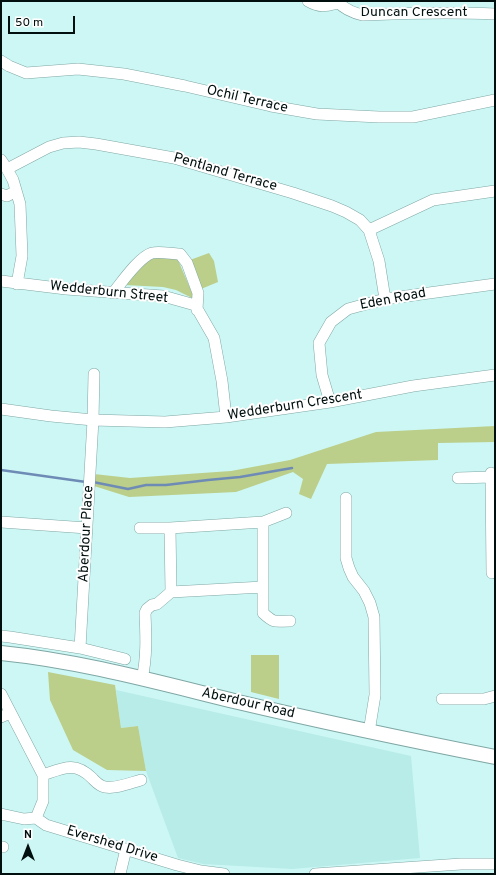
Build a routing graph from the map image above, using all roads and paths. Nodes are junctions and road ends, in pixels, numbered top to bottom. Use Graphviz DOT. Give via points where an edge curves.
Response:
graph roads {
  1 [pos="308,1"];
  2 [pos="338,2"];
  3 [pos="495,14"];
  4 [pos="1,60"];
  5 [pos="495,100"];
  6 [pos="4,165"];
  7 [pos="16,191"];
  8 [pos="495,191"];
  9 [pos="1,194"];
  10 [pos="369,230"];
  11 [pos="1,281"];
  12 [pos="17,284"];
  13 [pos="495,284"];
  14 [pos="113,293"];
  15 [pos="385,299"];
  16 [pos="198,310"];
  17 [pos="94,374"];
  18 [pos="495,375"];
  19 [pos="330,402"];
  20 [pos="1,409"];
  21 [pos="226,417"];
  22 [pos="94,420"];
  23 [pos="458,478"];
  24 [pos="346,498"];
  25 [pos="493,510"];
  26 [pos="286,513"];
  27 [pos="1,522"];
  28 [pos="262,522"];
  29 [pos="87,528"];
  30 [pos="140,528"];
  31 [pos="170,528"];
  32 [pos="492,573"];
  33 [pos="263,587"];
  34 [pos="171,592"];
  35 [pos="290,621"];
  36 [pos="1,636"];
  37 [pos="80,648"];
  38 [pos="1,653"];
  39 [pos="125,658"];
  40 [pos="142,679"];
  41 [pos="1,694"];
  42 [pos="495,696"];
  43 [pos="442,698"];
  44 [pos="6,715"];
  45 [pos="369,732"];
  46 [pos="495,757"];
  47 [pos="43,775"];
  48 [pos="142,780"];
  49 [pos="1,814"];
  50 [pos="36,818"];
  51 [pos="126,849"];
  52 [pos="495,864"];
  53 [pos="120,874"];
  54 [pos="224,874"];
  55 [pos="315,874"];
  1 -- 2 [label="street" via="322,6"];
  2 -- 3 [label="street, Duncan Crescent" via="346,9 363,15 419,12"];
  4 -- 5 [label="street, Ochil Terrace" via="26,73 78,69 124,74 317,114 413,117"];
  6 -- 7 [label="street"];
  6 -- 10 [label="street, Pentland Terrace" via="49,147 79,142 96,144 174,158 293,193 346,212 360,220"];
  7 -- 9 [label="street" via="7,196"];
  7 -- 12 [label="street" via="20,204 22,256"];
  8 -- 10 [label="street" via="433,200"];
  10 -- 15 [label="street" via="379,261"];
  11 -- 12 [label="street, Wedderburn Street"];
  12 -- 14 [label="street, Wedderburn Street"];
  13 -- 15 [label="street, Eden Road"];
  14 -- 16 [label="street, Wedderburn Street" via="163,296 194,305"];
  14 -- 16 [label="street" via="142,259 152,253 180,254 187,263 198,293"];
  15 -- 19 [label="street, Eden Road" via="348,309 331,322 319,343 322,375"];
  16 -- 21 [label="street" via="214,338"];
  17 -- 22 [label="street"];
  18 -- 19 [label="street, Wedderburn Crescent" via="413,386"];
  19 -- 21 [label="street, Wedderburn Crescent"];
  20 -- 22 [label="street, Wedderburn Crescent"];
  21 -- 22 [label="street, Wedderburn Crescent" via="165,422"];
  22 -- 29 [label="street, Aberdour Place"];
  23 -- 25 [label="street" via="491,475"];
  24 -- 45 [label="street" via="346,558 353,577 370,603 374,617 375,695"];
  25 -- 32 [label="street"];
  26 -- 28 [label="street"];
  27 -- 29 [label="street"];
  28 -- 31 [label="street"];
  28 -- 33 [label="street"];
  29 -- 37 [label="street, Aberdour Place"];
  30 -- 31 [label="street"];
  31 -- 34 [label="street"];
  33 -- 34 [label="street"];
  33 -- 35 [label="street" via="263,613 270,620"];
  34 -- 40 [label="street" via="157,604 146,609 146,652"];
  36 -- 37 [label="street"];
  37 -- 39 [label="street"];
  38 -- 40 [label="main road, Aberdour Road" via="54,660"];
  40 -- 45 [label="main road, Aberdour Road"];
  41 -- 44 [label="street"];
  42 -- 43 [label="street"];
  44 -- 47 [label="street"];
  45 -- 46 [label="main road, Aberdour Road"];
  47 -- 48 [label="street" via="72,767 79,768 104,787"];
  47 -- 50 [label="street" via="43,801"];
  49 -- 50 [label="street, Evershed Drive" via="24,819"];
  50 -- 51 [label="street, Evershed Drive" via="46,825"];
  51 -- 53 [label="street"];
  51 -- 54 [label="street, Evershed Drive" via="177,865"];
  52 -- 55 [label="street"];
}
